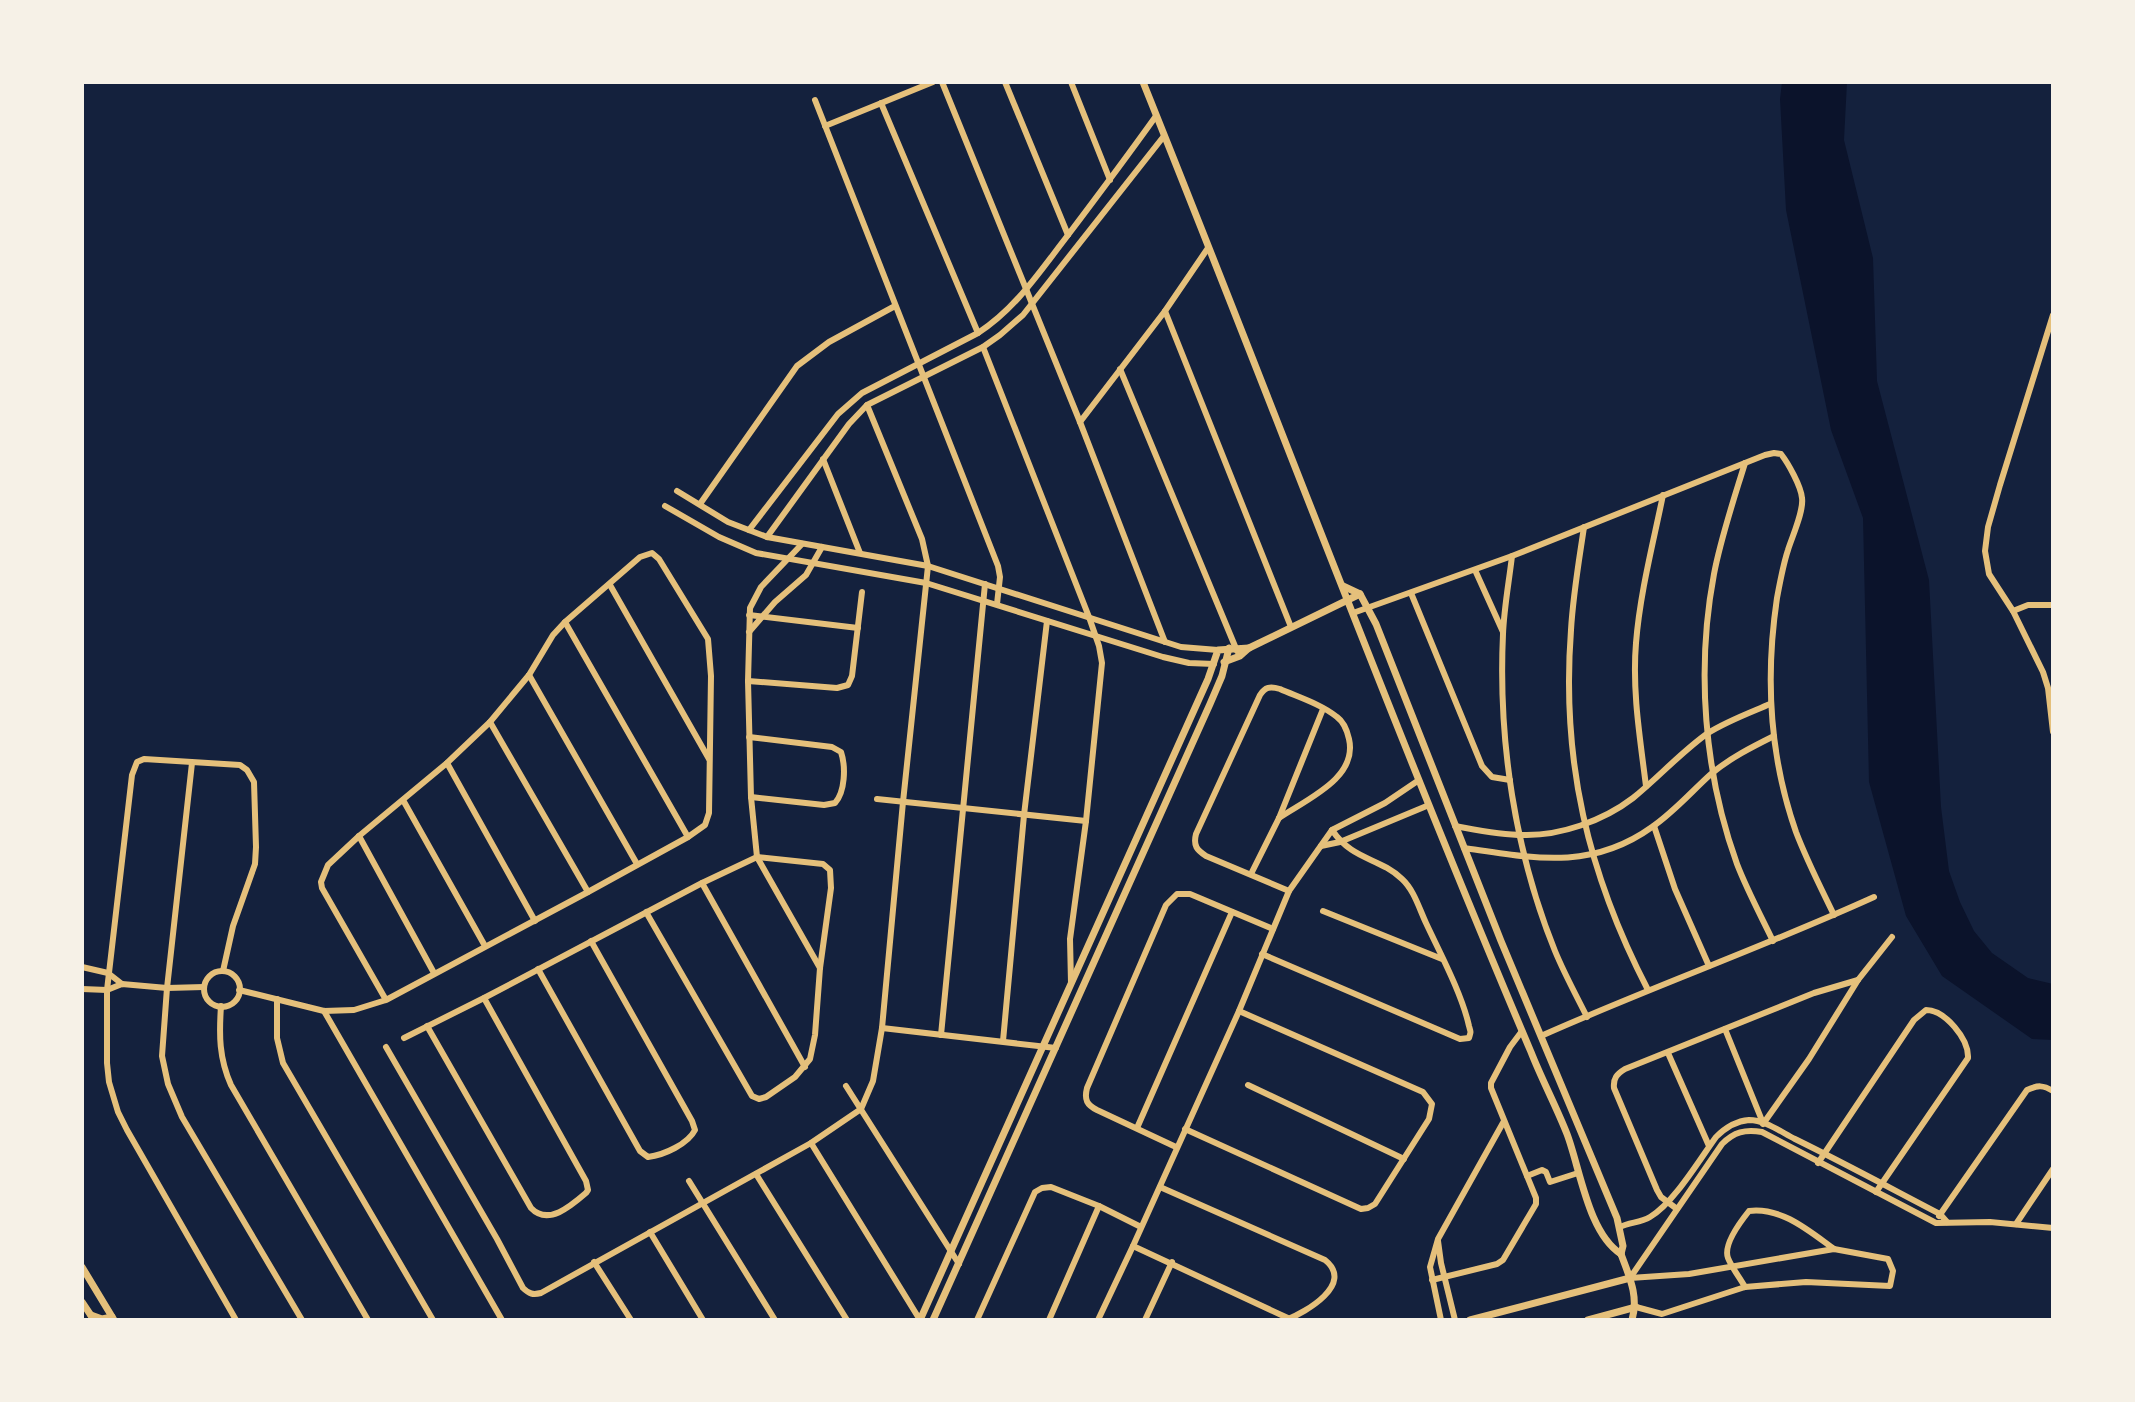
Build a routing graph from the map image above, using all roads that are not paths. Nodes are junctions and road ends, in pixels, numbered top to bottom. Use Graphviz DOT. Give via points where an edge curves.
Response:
graph roads {
  1 [pos="933,82"];
  2 [pos="942,82"];
  3 [pos="1005,82"];
  4 [pos="1071,82"];
  5 [pos="1143,82"];
  6 [pos="815,100"];
  7 [pos="881,103"];
  8 [pos="1156,116"];
  9 [pos="825,126"];
  10 [pos="1164,136"];
  11 [pos="1110,180"];
  12 [pos="1068,235"];
  13 [pos="1208,248"];
  14 [pos="1026,290"];
  15 [pos="1032,304"];
  16 [pos="895,306"];
  17 [pos="1165,311"];
  18 [pos="2053,315"];
  19 [pos="2051,328"];
  20 [pos="978,333"];
  21 [pos="983,347"];
  22 [pos="919,364"];
  23 [pos="1120,369"];
  24 [pos="924,376"];
  25 [pos="867,405"];
  26 [pos="1080,422"];
  27 [pos="823,459"];
  28 [pos="1745,463"];
  29 [pos="677,491"];
  30 [pos="1663,495"];
  31 [pos="700,504"];
  32 [pos="665,506"];
  33 [pos="1584,527"];
  34 [pos="749,530"];
  35 [pos="767,537"];
  36 [pos="802,544"];
  37 [pos="822,547"];
  38 [pos="860,553"];
  39 [pos="1512,556"];
  40 [pos="787,560"];
  41 [pos="814,565"];
  42 [pos="928,566"];
  43 [pos="1475,570"];
  44 [pos="926,583"];
  45 [pos="985,584"];
  46 [pos="610,585"];
  47 [pos="1343,586"];
  48 [pos="999,588"];
  49 [pos="862,592"];
  50 [pos="1411,593"];
  51 [pos="1360,594"];
  52 [pos="983,600"];
  53 [pos="1348,600"];
  54 [pos="997,604"];
  55 [pos="2053,605"];
  56 [pos="1368,607"];
  57 [pos="2013,611"];
  58 [pos="1353,613"];
  59 [pos="749,615"];
  60 [pos="762,616"];
  61 [pos="1089,617"];
  62 [pos="1047,621"];
  63 [pos="565,622"];
  64 [pos="1291,627"];
  65 [pos="858,628"];
  66 [pos="749,632"];
  67 [pos="1503,633"];
  68 [pos="1096,637"];
  69 [pos="1165,642"];
  70 [pos="1218,650"];
  71 [pos="1235,650"];
  72 [pos="1226,662"];
  73 [pos="1214,664"];
  74 [pos="529,675"];
  75 [pos="748,681"];
  76 [pos="1770,704"];
  77 [pos="1323,709"];
  78 [pos="490,722"];
  79 [pos="2053,732"];
  80 [pos="1707,734"];
  81 [pos="1774,736"];
  82 [pos="749,737"];
  83 [pos="709,759"];
  84 [pos="192,763"];
  85 [pos="447,763"];
  86 [pos="1714,772"];
  87 [pos="1419,780"];
  88 [pos="1510,780"];
  89 [pos="1646,786"];
  90 [pos="751,797"];
  91 [pos="877,799"];
  92 [pos="403,800"];
  93 [pos="903,802"];
  94 [pos="1429,805"];
  95 [pos="963,808"];
  96 [pos="1024,815"];
  97 [pos="1279,818"];
  98 [pos="1086,821"];
  99 [pos="1584,824"];
  100 [pos="1455,826"];
  101 [pos="1654,826"];
  102 [pos="1332,830"];
  103 [pos="359,836"];
  104 [pos="1520,836"];
  105 [pos="688,837"];
  106 [pos="1340,842"];
  107 [pos="1321,846"];
  108 [pos="1464,848"];
  109 [pos="1591,854"];
  110 [pos="757,857"];
  111 [pos="1525,858"];
  112 [pos="637,864"];
  113 [pos="1251,874"];
  114 [pos="702,883"];
  115 [pos="1289,891"];
  116 [pos="588,892"];
  117 [pos="1874,897"];
  118 [pos="1323,911"];
  119 [pos="646,912"];
  120 [pos="1232,912"];
  121 [pos="1834,915"];
  122 [pos="535,921"];
  123 [pos="1273,929"];
  124 [pos="1892,937"];
  125 [pos="591,941"];
  126 [pos="1501,941"];
  127 [pos="1773,941"];
  128 [pos="485,946"];
  129 [pos="1487,947"];
  130 [pos="1262,954"];
  131 [pos="1443,959"];
  132 [pos="1709,966"];
  133 [pos="82,967"];
  134 [pos="820,968"];
  135 [pos="538,969"];
  136 [pos="223,971"];
  137 [pos="108,973"];
  138 [pos="434,973"];
  139 [pos="1858,980"];
  140 [pos="122,984"];
  141 [pos="1071,985"];
  142 [pos="204,987"];
  143 [pos="167,988"];
  144 [pos="82,989"];
  145 [pos="107,990"];
  146 [pos="239,990"];
  147 [pos="1648,990"];
  148 [pos="484,998"];
  149 [pos="277,999"];
  150 [pos="386,1000"];
  151 [pos="221,1006"];
  152 [pos="324,1011"];
  153 [pos="1239,1011"];
  154 [pos="1587,1017"];
  155 [pos="427,1026"];
  156 [pos="882,1028"];
  157 [pos="1725,1029"];
  158 [pos="1522,1031"];
  159 [pos="941,1035"];
  160 [pos="1541,1036"];
  161 [pos="404,1038"];
  162 [pos="1003,1041"];
  163 [pos="1043,1046"];
  164 [pos="386,1047"];
  165 [pos="1056,1048"];
  166 [pos="1668,1053"];
  167 [pos="805,1067"];
  168 [pos="1248,1085"];
  169 [pos="846,1086"];
  170 [pos="2053,1091"];
  171 [pos="861,1109"];
  172 [pos="1504,1121"];
  173 [pos="1763,1123"];
  174 [pos="1137,1128"];
  175 [pos="1185,1129"];
  176 [pos="1762,1132"];
  177 [pos="811,1143"];
  178 [pos="1709,1146"];
  179 [pos="1176,1147"];
  180 [pos="1824,1153"];
  181 [pos="1714,1156"];
  182 [pos="1404,1159"];
  183 [pos="1818,1163"];
  184 [pos="2053,1169"];
  185 [pos="1578,1173"];
  186 [pos="756,1174"];
  187 [pos="1527,1176"];
  188 [pos="689,1181"];
  189 [pos="1882,1184"];
  190 [pos="1160,1187"];
  191 [pos="1876,1192"];
  192 [pos="1667,1202"];
  193 [pos="703,1204"];
  194 [pos="1099,1206"];
  195 [pos="1677,1209"];
  196 [pos="1940,1214"];
  197 [pos="1947,1222"];
  198 [pos="1936,1223"];
  199 [pos="2016,1224"];
  200 [pos="1141,1227"];
  201 [pos="1620,1227"];
  202 [pos="2053,1228"];
  203 [pos="650,1232"];
  204 [pos="1438,1239"];
  205 [pos="1133,1246"];
  206 [pos="1834,1249"];
  207 [pos="951,1251"];
  208 [pos="1621,1254"];
  209 [pos="594,1262"];
  210 [pos="1172,1262"];
  211 [pos="959,1264"];
  212 [pos="1733,1265"];
  213 [pos="82,1267"];
  214 [pos="1445,1277"];
  215 [pos="1630,1278"];
  216 [pos="1432,1280"];
  217 [pos="1745,1287"];
  218 [pos="82,1302"];
  219 [pos="1636,1307"];
  220 [pos="92,1317"];
  221 [pos="113,1319"];
  222 [pos="1288,1319"];
  223 [pos="236,1320"];
  224 [pos="302,1320"];
  225 [pos="368,1320"];
  226 [pos="433,1320"];
  227 [pos="502,1320"];
  228 [pos="631,1320"];
  229 [pos="703,1320"];
  230 [pos="775,1320"];
  231 [pos="847,1320"];
  232 [pos="920,1320"];
  233 [pos="933,1320"];
  234 [pos="977,1320"];
  235 [pos="1049,1320"];
  236 [pos="1098,1320"];
  237 [pos="1145,1320"];
  238 [pos="1441,1320"];
  239 [pos="1455,1320"];
  240 [pos="1470,1320"];
  241 [pos="1588,1320"];
  242 [pos="1632,1320"];
  1 -- 7 [label="street"];
  2 -- 14 [label="street"];
  3 -- 12 [label="street"];
  4 -- 11 [label="street"];
  5 -- 8 [label="street"];
  6 -- 9 [label="street"];
  7 -- 9 [label="street"];
  7 -- 20 [label="street"];
  8 -- 10 [label="street"];
  8 -- 11 [label="street"];
  9 -- 16 [label="street"];
  10 -- 13 [label="street"];
  10 -- 15 [label="street"];
  11 -- 12 [label="street"];
  12 -- 14 [label="street"];
  13 -- 17 [label="street"];
  13 -- 47 [label="street"];
  14 -- 15 [label="street"];
  14 -- 20 [label="street"];
  15 -- 21 [label="street"];
  15 -- 26 [label="street"];
  16 -- 22 [label="street"];
  16 -- 31 [label="street" via="807,357"];
  17 -- 23 [label="street"];
  17 -- 64 [label="street"];
  18 -- 19 [label="street"];
  19 -- 57 [label="street" via="1988,527 1989,574"];
  20 -- 22 [label="street"];
  21 -- 24 [label="street"];
  21 -- 61 [label="street"];
  22 -- 24 [label="street"];
  22 -- 34 [label="street" via="850,402"];
  23 -- 26 [label="street"];
  23 -- 71 [label="street"];
  24 -- 25 [label="street"];
  24 -- 48 [label="street" via="998,566"];
  25 -- 27 [label="street"];
  25 -- 42 [label="street"];
  26 -- 69 [label="street"];
  27 -- 35 [label="street"];
  27 -- 38 [label="street"];
  28 -- 30 [label="street"];
  28 -- 76 [label="street" via="1778,453 1803,501 1778,593"];
  28 -- 80 [label="street" via="1708,609"];
  29 -- 31 [label="street"];
  30 -- 33 [label="street"];
  30 -- 89 [label="street" via="1636,642 1635,691"];
  31 -- 34 [label="street"];
  32 -- 40 [label="street" via="734,545"];
  33 -- 39 [label="street"];
  33 -- 99 [label="street" via="1569,669 1569,718"];
  34 -- 35 [label="street"];
  35 -- 36 [label="street"];
  36 -- 37 [label="street"];
  36 -- 40 [label="street"];
  37 -- 38 [label="street"];
  37 -- 41 [label="street"];
  38 -- 42 [label="street"];
  39 -- 43 [label="street"];
  39 -- 67 [label="street"];
  40 -- 41 [label="street"];
  40 -- 59 [label="street" via="755,594"];
  41 -- 44 [label="street"];
  41 -- 60 [label="street"];
  42 -- 44 [label="street"];
  42 -- 45 [label="street"];
  43 -- 50 [label="street"];
  43 -- 67 [label="street"];
  44 -- 52 [label="street"];
  44 -- 93 [label="street"];
  45 -- 48 [label="street"];
  45 -- 52 [label="street"];
  46 -- 63 [label="street"];
  46 -- 83 [label="street"];
  46 -- 83 [label="street" via="640,557 652,553 708,639"];
  47 -- 51 [label="street"];
  47 -- 53 [label="street"];
  48 -- 54 [label="street"];
  48 -- 61 [label="street"];
  49 -- 65 [label="street"];
  50 -- 56 [label="street"];
  50 -- 88 [label="street" via="1482,766 1492,777"];
  51 -- 53 [label="street"];
  51 -- 56 [label="street"];
  52 -- 54 [label="street"];
  52 -- 95 [label="street"];
  53 -- 58 [label="street"];
  53 -- 64 [label="street"];
  54 -- 62 [label="street"];
  55 -- 57 [label="street"];
  56 -- 58 [label="street"];
  56 -- 100 [label="street"];
  57 -- 79 [label="street" via="2043,672"];
  58 -- 87 [label="street"];
  59 -- 60 [label="street"];
  59 -- 66 [label="street"];
  60 -- 65 [label="street"];
  60 -- 66 [label="street"];
  61 -- 68 [label="street"];
  61 -- 69 [label="street"];
  62 -- 68 [label="street"];
  62 -- 96 [label="street"];
  63 -- 74 [label="street"];
  63 -- 105 [label="street"];
  64 -- 71 [label="street"];
  65 -- 75 [label="street" via="848,685"];
  66 -- 75 [label="street"];
  67 -- 88 [label="street"];
  68 -- 73 [label="street" via="1189,663"];
  68 -- 98 [label="street" via="1102,663"];
  69 -- 70 [label="street"];
  70 -- 71 [label="street"];
  70 -- 73 [label="street"];
  71 -- 72 [label="street"];
  72 -- 73 [label="street"];
  72 -- 165 [label="street"];
  73 -- 141 [label="street"];
  74 -- 78 [label="street"];
  74 -- 112 [label="street"];
  75 -- 82 [label="street"];
  76 -- 80 [label="street"];
  76 -- 81 [label="street"];
  77 -- 97 [label="street"];
  77 -- 97 [label="street" via="1346,729 1349,760 1335,780"];
  77 -- 113 [label="street" via="1266,688 1196,834 1199,852"];
  78 -- 85 [label="street"];
  78 -- 116 [label="street"];
  80 -- 86 [label="street"];
  80 -- 89 [label="street"];
  81 -- 86 [label="street"];
  81 -- 121 [label="street" via="1796,831"];
  82 -- 90 [label="street"];
  82 -- 90 [label="street" via="832,747 841,752 844,766 835,803"];
  83 -- 105 [label="street" via="708,820"];
  84 -- 136 [label="street" via="240,765 254,782 255,864"];
  84 -- 137 [label="street" via="137,762"];
  84 -- 143 [label="street"];
  85 -- 92 [label="street"];
  85 -- 122 [label="street"];
  86 -- 101 [label="street"];
  86 -- 127 [label="street" via="1736,861"];
  87 -- 94 [label="street"];
  87 -- 102 [label="street"];
  88 -- 104 [label="street"];
  89 -- 99 [label="street" via="1618,808"];
  90 -- 110 [label="street"];
  91 -- 93 [label="street"];
  92 -- 103 [label="street"];
  92 -- 128 [label="street"];
  93 -- 95 [label="street"];
  93 -- 156 [label="street"];
  94 -- 106 [label="street"];
  94 -- 129 [label="street"];
  95 -- 96 [label="street"];
  95 -- 159 [label="street"];
  96 -- 98 [label="street"];
  96 -- 162 [label="street"];
  97 -- 113 [label="street"];
  98 -- 141 [label="street" via="1070,939"];
  99 -- 104 [label="street"];
  99 -- 109 [label="street"];
  100 -- 104 [label="street"];
  100 -- 108 [label="street"];
  101 -- 109 [label="street"];
  101 -- 132 [label="street" via="1679,901"];
  102 -- 106 [label="street"];
  102 -- 107 [label="street"];
  103 -- 138 [label="street"];
  103 -- 150 [label="street" via="328,865 322,888"];
  104 -- 111 [label="street"];
  105 -- 112 [label="street"];
  106 -- 107 [label="street"];
  106 -- 131 [label="street" via="1405,882"];
  107 -- 115 [label="street"];
  108 -- 111 [label="street"];
  108 -- 126 [label="street"];
  109 -- 111 [label="street"];
  109 -- 147 [label="street"];
  110 -- 114 [label="street"];
  110 -- 134 [label="street"];
  110 -- 134 [label="street" via="817,862 830,870"];
  111 -- 154 [label="street" via="1555,949"];
  112 -- 116 [label="street"];
  113 -- 115 [label="street"];
  114 -- 119 [label="street"];
  114 -- 167 [label="street"];
  115 -- 123 [label="street"];
  116 -- 122 [label="street"];
  117 -- 121 [label="street"];
  118 -- 131 [label="street"];
  119 -- 125 [label="street"];
  119 -- 167 [label="street" via="752,1096 766,1097"];
  120 -- 123 [label="street"];
  120 -- 174 [label="street"];
  120 -- 174 [label="street" via="1185,893 1166,905 1085,1093 1091,1107"];
  121 -- 127 [label="street"];
  122 -- 128 [label="street"];
  123 -- 130 [label="street"];
  124 -- 139 [label="street"];
  125 -- 135 [label="street"];
  125 -- 135 [label="street" via="692,1121 695,1130 686,1141 655,1156 640,1151"];
  126 -- 129 [label="street"];
  126 -- 160 [label="street"];
  127 -- 132 [label="street"];
  128 -- 138 [label="street"];
  129 -- 158 [label="street"];
  130 -- 131 [label="street" via="1466,1040 1469,1024"];
  130 -- 153 [label="street"];
  132 -- 147 [label="street"];
  133 -- 137 [label="street"];
  134 -- 167 [label="street" via="815,1035"];
  135 -- 148 [label="street"];
  136 -- 142 [label="street" via="209,976"];
  136 -- 146 [label="street" via="236,978"];
  137 -- 140 [label="street"];
  137 -- 145 [label="street"];
  138 -- 150 [label="street"];
  139 -- 157 [label="street"];
  139 -- 173 [label="street"];
  140 -- 143 [label="street"];
  140 -- 145 [label="street"];
  141 -- 163 [label="street"];
  142 -- 143 [label="street"];
  142 -- 151 [label="street" via="208,999"];
  143 -- 224 [label="street" via="162,1056 175,1102"];
  144 -- 145 [label="street"];
  145 -- 223 [label="street" via="107,1063 118,1112"];
  146 -- 149 [label="street"];
  146 -- 151 [label="street" via="235,1001"];
  147 -- 154 [label="street"];
  148 -- 155 [label="street"];
  148 -- 155 [label="street" via="586,1181 586,1193 556,1214 539,1216 531,1208"];
  149 -- 152 [label="street"];
  149 -- 226 [label="street" via="283,1063"];
  150 -- 152 [label="street" via="354,1010"];
  151 -- 225 [label="street" via="219,1039 231,1085"];
  152 -- 227 [label="street"];
  153 -- 175 [label="street"];
  153 -- 182 [label="street" via="1423,1092 1432,1111"];
  154 -- 160 [label="street"];
  155 -- 161 [label="street"];
  156 -- 159 [label="street"];
  156 -- 171 [label="street" via="873,1081"];
  157 -- 166 [label="street"];
  157 -- 173 [label="street"];
  158 -- 172 [label="street" via="1491,1083"];
  158 -- 185 [label="street"];
  159 -- 162 [label="street"];
  160 -- 201 [label="street"];
  162 -- 163 [label="street"];
  163 -- 165 [label="street"];
  163 -- 207 [label="street"];
  164 -- 209 [label="street" via="523,1288 541,1293"];
  165 -- 211 [label="street"];
  166 -- 178 [label="street"];
  166 -- 192 [label="street" via="1620,1072 1613,1084 1657,1190"];
  168 -- 182 [label="street"];
  169 -- 171 [label="street"];
  170 -- 196 [label="street" via="2036,1085 2027,1090"];
  171 -- 177 [label="street"];
  171 -- 207 [label="street"];
  172 -- 187 [label="street"];
  172 -- 204 [label="street"];
  173 -- 176 [label="street"];
  173 -- 178 [label="street" via="1737,1122"];
  173 -- 180 [label="street"];
  174 -- 179 [label="street"];
  175 -- 179 [label="street"];
  175 -- 182 [label="street" via="1361,1209 1375,1204"];
  176 -- 181 [label="street" via="1738,1132"];
  176 -- 183 [label="street"];
  177 -- 186 [label="street"];
  177 -- 232 [label="street"];
  178 -- 181 [label="street"];
  178 -- 192 [label="street"];
  179 -- 190 [label="street"];
  180 -- 183 [label="street"];
  180 -- 189 [label="street"];
  180 -- 189 [label="street" via="1914,1020 1926,1010 1938,1012 1962,1036 1968,1058"];
  181 -- 195 [label="street"];
  183 -- 191 [label="street"];
  184 -- 199 [label="street"];
  185 -- 187 [label="street" via="1555,1182 1542,1170"];
  185 -- 208 [label="street" via="1602,1235"];
  186 -- 193 [label="street"];
  186 -- 231 [label="street"];
  187 -- 214 [label="street" via="1536,1204 1503,1260"];
  188 -- 193 [label="street"];
  189 -- 191 [label="street"];
  189 -- 196 [label="street"];
  190 -- 200 [label="street"];
  190 -- 222 [label="street" via="1330,1264 1331,1288 1306,1311"];
  191 -- 198 [label="street"];
  192 -- 195 [label="street"];
  192 -- 201 [label="street" via="1647,1219"];
  193 -- 203 [label="street"];
  193 -- 230 [label="street"];
  194 -- 200 [label="street"];
  194 -- 234 [label="street" via="1051,1187 1035,1192"];
  194 -- 235 [label="street"];
  195 -- 215 [label="street"];
  196 -- 197 [label="street"];
  196 -- 198 [label="street"];
  197 -- 198 [label="street"];
  197 -- 199 [label="street"];
  199 -- 202 [label="street"];
  200 -- 205 [label="street"];
  201 -- 208 [label="street"];
  203 -- 209 [label="street"];
  203 -- 229 [label="street"];
  204 -- 214 [label="street"];
  204 -- 216 [label="street"];
  205 -- 210 [label="street"];
  205 -- 236 [label="street"];
  206 -- 212 [label="street"];
  206 -- 212 [label="street" via="1797,1223 1763,1209 1749,1211 1727,1249"];
  206 -- 217 [label="street" via="1888,1259 1893,1271 1890,1286 1806,1282"];
  207 -- 211 [label="street"];
  207 -- 232 [label="street"];
  208 -- 215 [label="street"];
  209 -- 228 [label="street"];
  210 -- 222 [label="street"];
  210 -- 237 [label="street"];
  211 -- 233 [label="street"];
  212 -- 215 [label="street"];
  212 -- 217 [label="street"];
  213 -- 221 [label="street"];
  214 -- 216 [label="street"];
  214 -- 239 [label="street"];
  215 -- 219 [label="street"];
  215 -- 240 [label="street"];
  216 -- 238 [label="street"];
  217 -- 219 [label="street" via="1662,1314"];
  218 -- 220 [label="street"];
  219 -- 241 [label="street"];
  219 -- 242 [label="street"];
  220 -- 221 [label="street"];
}
